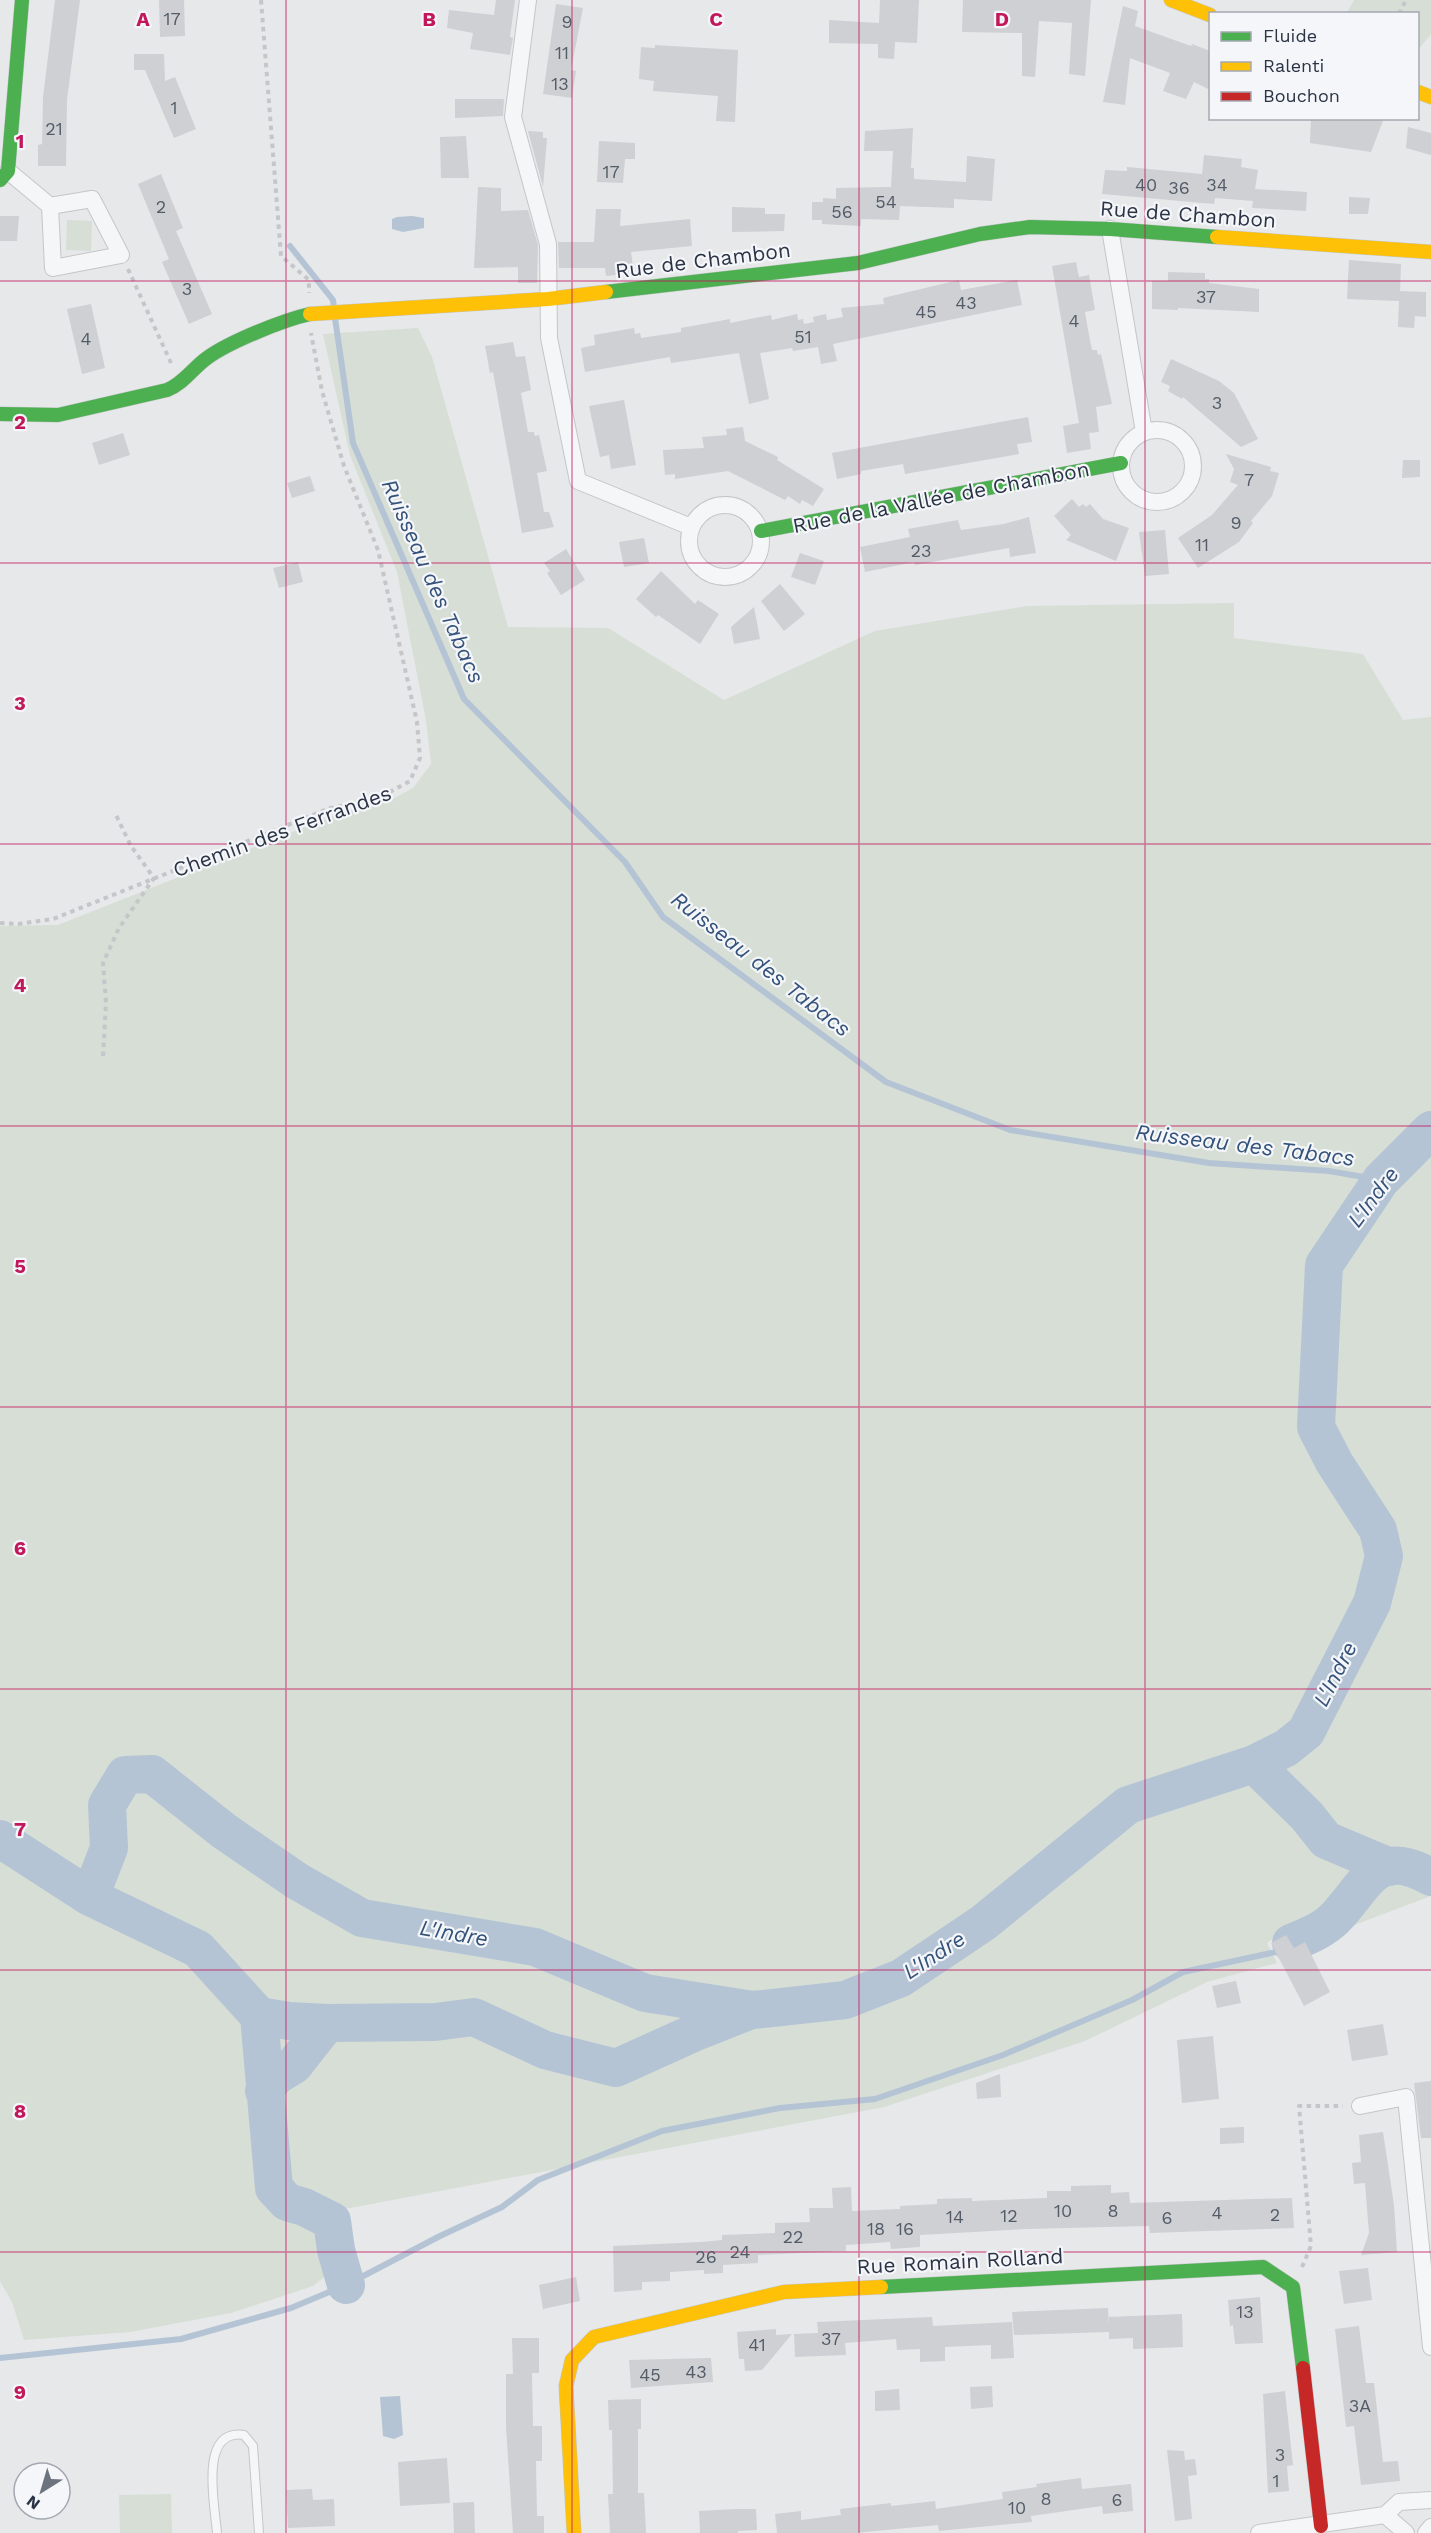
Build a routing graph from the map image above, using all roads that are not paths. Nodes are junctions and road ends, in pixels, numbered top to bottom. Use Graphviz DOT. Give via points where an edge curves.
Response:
graph roads {
  1 [pos="22,0"];
  2 [pos="528,0"];
  3 [pos="1171,0"];
  4 [pos="1209,15"];
  5 [pos="4,176"];
  6 [pos="50,206"];
  7 [pos="1110,229"];
  8 [pos="1431,252"];
  9 [pos="548,299"];
  10 [pos="0,414"];
  11 [pos="1144,432"];
  12 [pos="1121,462"];
  13 [pos="691,527"];
  14 [pos="761,531"];
  15 [pos="1360,2106"];
  16 [pos="1431,2347"];
  17 [pos="1431,2500"];
  18 [pos="1385,2516"];
  19 [pos="1322,2526"];
  20 [pos="1431,2527"];
  21 [pos="1405,2531"];
  22 [pos="217,2533"];
  23 [pos="259,2533"];
  24 [pos="574,2533"];
  25 [pos="1259,2533"];
  26 [pos="1426,2533"];
  1 -- 5 [label="street"];
  2 -- 9 [label="street" via="513,117 548,244"];
  3 -- 4 [label="street"];
  5 -- 6 [label="street"];
  6 -- 6 [label="street" via="53,268 121,255 92,199"];
  7 -- 8 [label="street, Rue de Chambon"];
  7 -- 9 [label="street, Rue de Chambon" via="1029,227 980,234 858,264"];
  7 -- 11 [label="street"];
  9 -- 10 [label="street, Rue de Chambon" via="314,314 266,328 208,357 167,390 69,414"];
  9 -- 13 [label="street" via="549,338 578,481"];
  11 -- 12 [label="street" via="1132,439"];
  11 -- 12 [label="street, Rue de la Vallée de Chambon" via="1160,430 1186,445 1193,467 1186,489 1174,499 1159,503 1143,500 1122,478"];
  12 -- 14 [label="street, Rue de la Vallée de Chambon"];
  13 -- 14 [label="street" via="697,516 712,506 730,504 751,514"];
  13 -- 14 [label="street" via="689,547 700,568 720,578 739,575 755,564 762,546"];
  15 -- 16 [label="street" via="1406,2097"];
  17 -- 18 [label="street" via="1399,2502"];
  18 -- 19 [label="street"];
  18 -- 21 [label="street"];
  19 -- 24 [label="street, Rue Romain Rolland" via="1293,2287 1263,2267 784,2292 594,2337 572,2360 566,2386"];
  19 -- 25 [label="street"];
  20 -- 26 [label="street"];
  22 -- 23 [label="lane" via="213,2466 217,2446 234,2434 244,2435 253,2446"];
}
